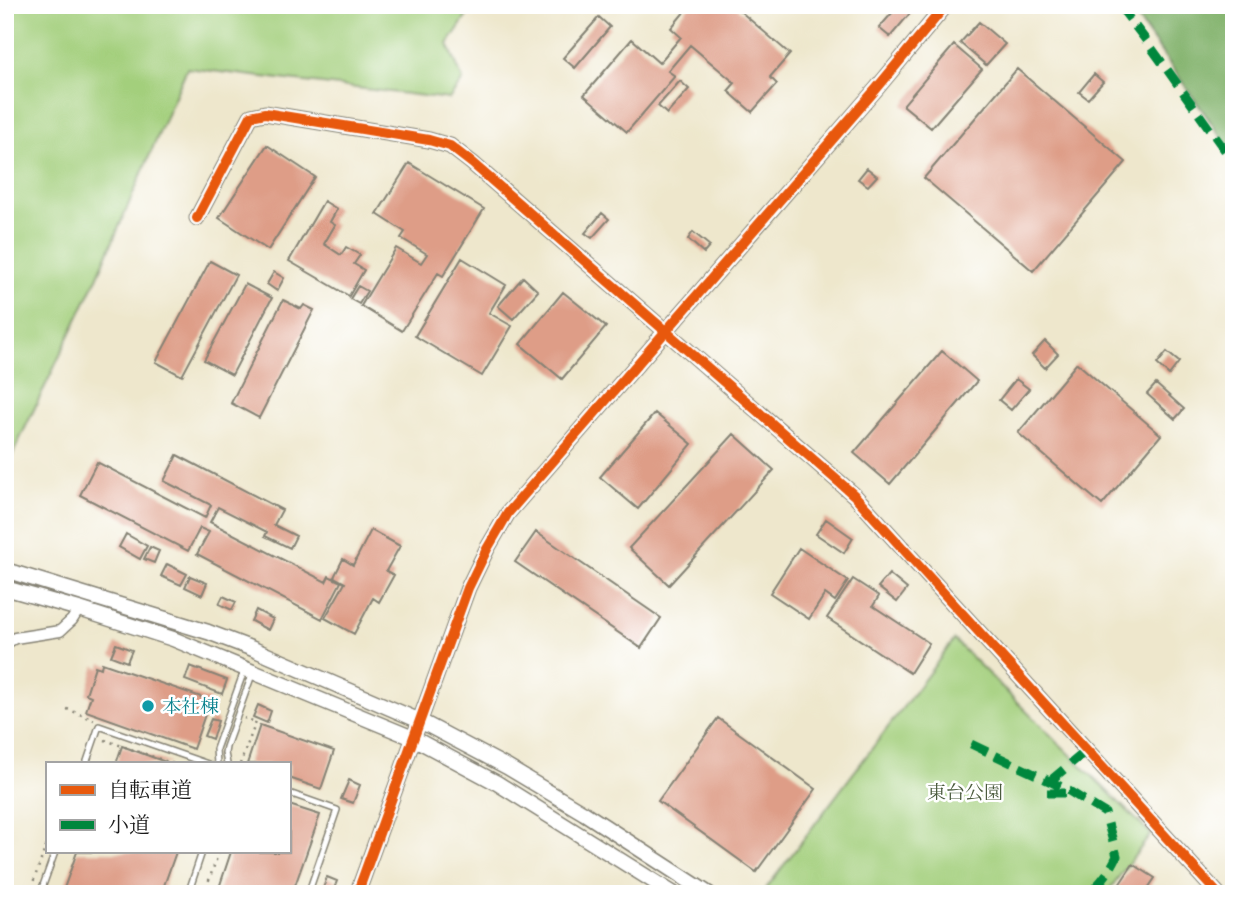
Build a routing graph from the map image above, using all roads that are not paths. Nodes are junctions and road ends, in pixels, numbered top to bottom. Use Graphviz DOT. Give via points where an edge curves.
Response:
graph roads {
  1 [pos="946,5"];
  2 [pos="197,218"];
  3 [pos="665,331"];
  4 [pos="5,570"];
  5 [pos="5,588"];
  6 [pos="79,609"];
  7 [pos="5,644"];
  8 [pos="249,671"];
  9 [pos="420,721"];
  10 [pos="414,738"];
  11 [pos="87,762"];
  12 [pos="203,762"];
  13 [pos="217,762"];
  14 [pos="227,762"];
  15 [pos="290,793"];
  16 [pos="55,853"];
  17 [pos="202,853"];
  18 [pos="40,894"];
  19 [pos="188,894"];
  20 [pos="308,894"];
  21 [pos="358,894"];
  22 [pos="674,894"];
  23 [pos="709,894"];
  24 [pos="1218,894"];
  1 -- 3 [label="street"];
  2 -- 3 [label="street" via="251,116 265,113 429,140 450,146"];
  3 -- 9 [label="street" via="508,513 468,588"];
  3 -- 24 [label="street" via="855,495"];
  4 -- 9 [label="street" via="208,632"];
  5 -- 6 [label="street"];
  6 -- 7 [label="street" via="60,631 15,638"];
  6 -- 8 [label="street" via="173,639"];
  8 -- 10 [label="street"];
  8 -- 13 [label="lane" via="216,749"];
  8 -- 14 [label="lane" via="226,747"];
  9 -- 10 [label="street"];
  9 -- 23 [label="street" via="584,813"];
  10 -- 21 [label="street"];
  10 -- 22 [label="street" via="497,783"];
  11 -- 12 [label="lane" via="99,726"];
  15 -- 20 [label="lane" via="337,810"];
  16 -- 18 [label="lane"];
  17 -- 19 [label="lane"];
}
